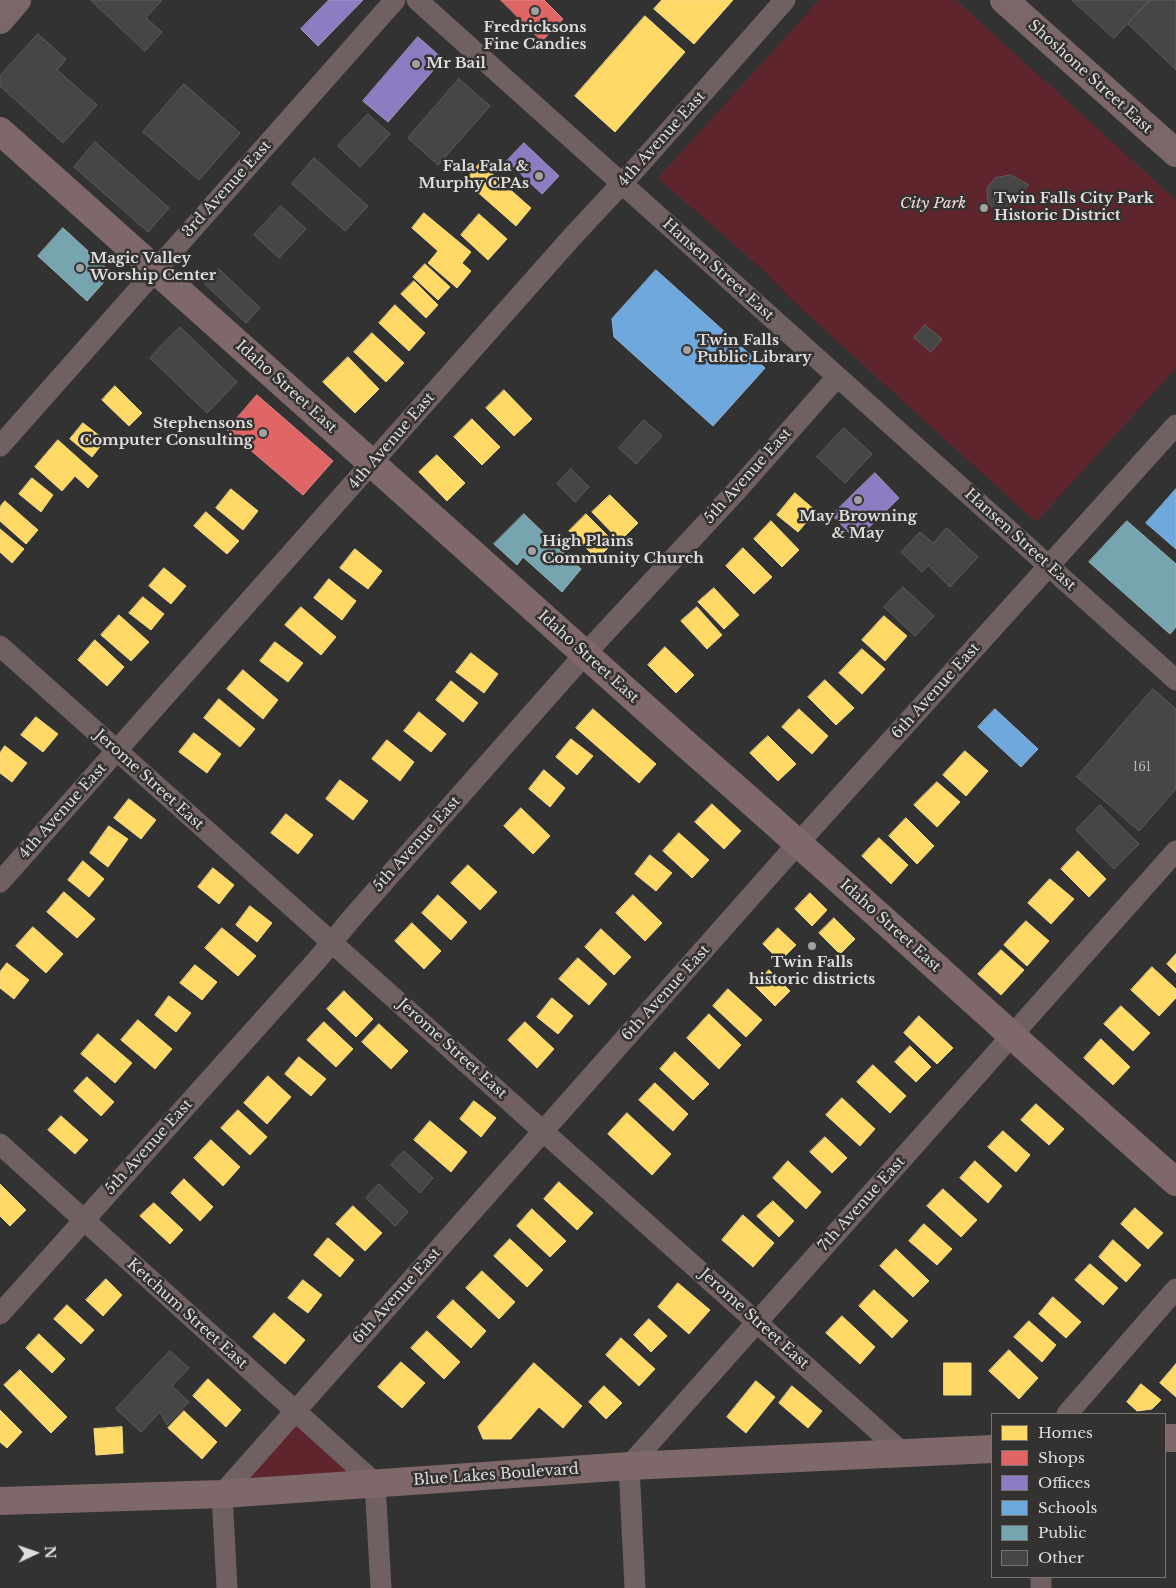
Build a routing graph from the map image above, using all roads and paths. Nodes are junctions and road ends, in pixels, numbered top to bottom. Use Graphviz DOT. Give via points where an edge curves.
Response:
graph roads {
  1 [pos="18,0"];
  2 [pos="395,0"];
  3 [pos="417,0"];
  4 [pos="785,0"];
  5 [pos="1004,0"];
  6 [pos="0,20"];
  7 [pos="0,131"];
  8 [pos="1176,153"];
  9 [pos="622,184"];
  10 [pos="156,270"];
  11 [pos="837,377"];
  12 [pos="1176,425"];
  13 [pos="0,446"];
  14 [pos="372,464"];
  15 [pos="1049,566"];
  16 [pos="0,646"];
  17 [pos="585,654"];
  18 [pos="1176,680"];
  19 [pos="116,751"];
  20 [pos="799,843"];
  21 [pos="1176,851"];
  22 [pos="0,882"];
  23 [pos="331,942"];
  24 [pos="1013,1035"];
  25 [pos="543,1130"];
  26 [pos="0,1144"];
  27 [pos="1176,1182"];
  28 [pos="83,1221"];
  29 [pos="1176,1289"];
  30 [pos="0,1314"];
  31 [pos="758,1322"];
  32 [pos="295,1411"];
  33 [pos="1068,1413"];
  34 [pos="991,1449"];
  35 [pos="903,1453"];
  36 [pos="629,1466"];
  37 [pos="375,1483"];
  38 [pos="222,1494"];
  39 [pos="0,1502"];
  40 [pos="227,1588"];
  41 [pos="381,1588"];
  42 [pos="635,1588"];
  1 -- 6 [label="main road"];
  2 -- 10 [label="street, 3rd Avenue East"];
  3 -- 9 [label="street, Hansen Street East"];
  4 -- 9 [label="street, 4th Avenue East"];
  5 -- 8 [label="main road, Shoshone Street East"];
  7 -- 10 [label="street, Idaho Street East"];
  9 -- 11 [label="street, Hansen Street East"];
  9 -- 14 [label="street, 4th Avenue East"];
  10 -- 13 [label="street, 3rd Avenue East"];
  10 -- 14 [label="street, Idaho Street East"];
  11 -- 15 [label="street, Hansen Street East"];
  11 -- 17 [label="street, 5th Avenue East"];
  12 -- 15 [label="street, 6th Avenue East"];
  14 -- 17 [label="street, Idaho Street East"];
  14 -- 19 [label="street, 4th Avenue East"];
  15 -- 18 [label="street, Hansen Street East"];
  15 -- 20 [label="street, 6th Avenue East"];
  16 -- 19 [label="street, Jerome Street East"];
  17 -- 20 [label="street, Idaho Street East"];
  17 -- 23 [label="street, 5th Avenue East"];
  19 -- 22 [label="street, 4th Avenue East"];
  19 -- 23 [label="street, Jerome Street East"];
  20 -- 24 [label="street, Idaho Street East"];
  20 -- 25 [label="street, 6th Avenue East"];
  21 -- 24 [label="street, 7th Avenue East"];
  23 -- 25 [label="street, Jerome Street East"];
  23 -- 28 [label="street, 5th Avenue East"];
  24 -- 27 [label="street, Idaho Street East"];
  24 -- 31 [label="street, 7th Avenue East"];
  25 -- 31 [label="street, Jerome Street East"];
  25 -- 32 [label="street, 6th Avenue East"];
  26 -- 28 [label="street, Ketchum Street East"];
  28 -- 30 [label="street, 5th Avenue East"];
  28 -- 32 [label="street, Ketchum Street East"];
  29 -- 33 [label="street"];
  31 -- 35 [label="street, Jerome Street East"];
  31 -- 36 [label="street, 7th Avenue East"];
  32 -- 37 [label="street, Ketchum Street East"];
  32 -- 38 [label="street, 6th Avenue East"];
  34 -- 35 [label="street, Blue Lakes Boulevard"];
  35 -- 36 [label="street, Blue Lakes Boulevard"];
  36 -- 37 [label="street, Blue Lakes Boulevard"];
  36 -- 42 [label="street"];
  37 -- 38 [label="street, Blue Lakes Boulevard"];
  37 -- 41 [label="street"];
  38 -- 39 [label="street, Blue Lakes Boulevard"];
  38 -- 40 [label="street"];
}
